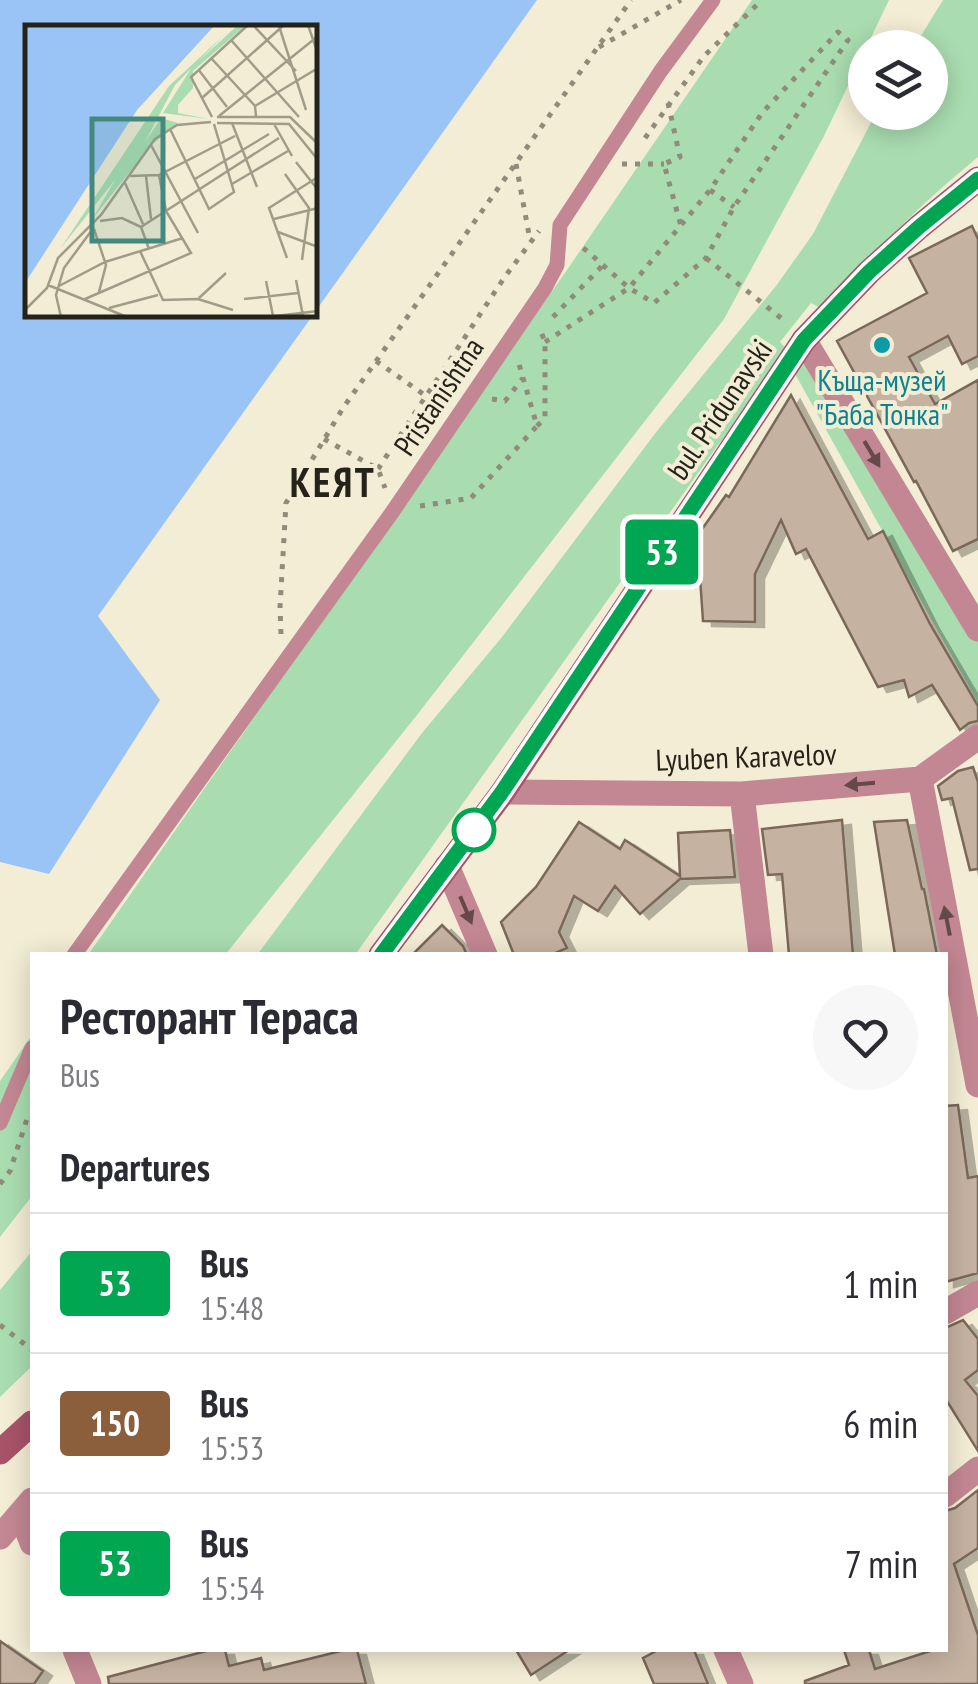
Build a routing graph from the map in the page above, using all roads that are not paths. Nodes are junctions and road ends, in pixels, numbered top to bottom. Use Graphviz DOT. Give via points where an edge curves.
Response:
graph roads {
  1 [pos="713,0"];
  2 [pos="978,179"];
  3 [pos="796,332"];
  4 [pos="978,629"];
  5 [pos="978,736"];
  6 [pos="920,779"];
  7 [pos="502,792"];
  8 [pos="742,794"];
  9 [pos="447,866"];
  10 [pos="76,952"];
  11 [pos="383,952"];
  12 [pos="484,952"];
  13 [pos="762,952"];
  14 [pos="30,1053"];
  15 [pos="978,1085"];
  16 [pos="0,1123"];
  17 [pos="978,1294"];
  18 [pos="948,1310"];
  19 [pos="30,1424"];
  20 [pos="0,1452"];
  21 [pos="978,1469"];
  22 [pos="948,1493"];
  23 [pos="27,1507"];
  24 [pos="0,1537"];
  25 [pos="76,1652"];
  26 [pos="727,1652"];
  27 [pos="88,1684"];
  28 [pos="740,1684"];
  1 -- 10 [label="lane, Pristanishtna" via="560,225 557,265 532,307"];
  2 -- 3 [label="main road, bul. Pridunavski"];
  3 -- 4 [label="street, one-way"];
  3 -- 7 [label="main road, bul. Pridunavski"];
  5 -- 6 [label="street"];
  6 -- 8 [label="street, Lyuben Karavelov, one-way"];
  15 -- 6 [label="street, one-way"];
  7 -- 8 [label="street, Lyuben Karavelov"];
  7 -- 9 [label="main road, bul. Pridunavski"];
  8 -- 13 [label="street"];
  9 -- 11 [label="main road, bul. Pridunavski"];
  9 -- 12 [label="street, one-way"];
  14 -- 16 [label="lane"];
  17 -- 18 [label="street"];
  19 -- 20 [label="main road"];
  21 -- 22 [label="street"];
  23 -- 24 [label="street"];
  25 -- 27 [label="street"];
  26 -- 28 [label="street"];
}
